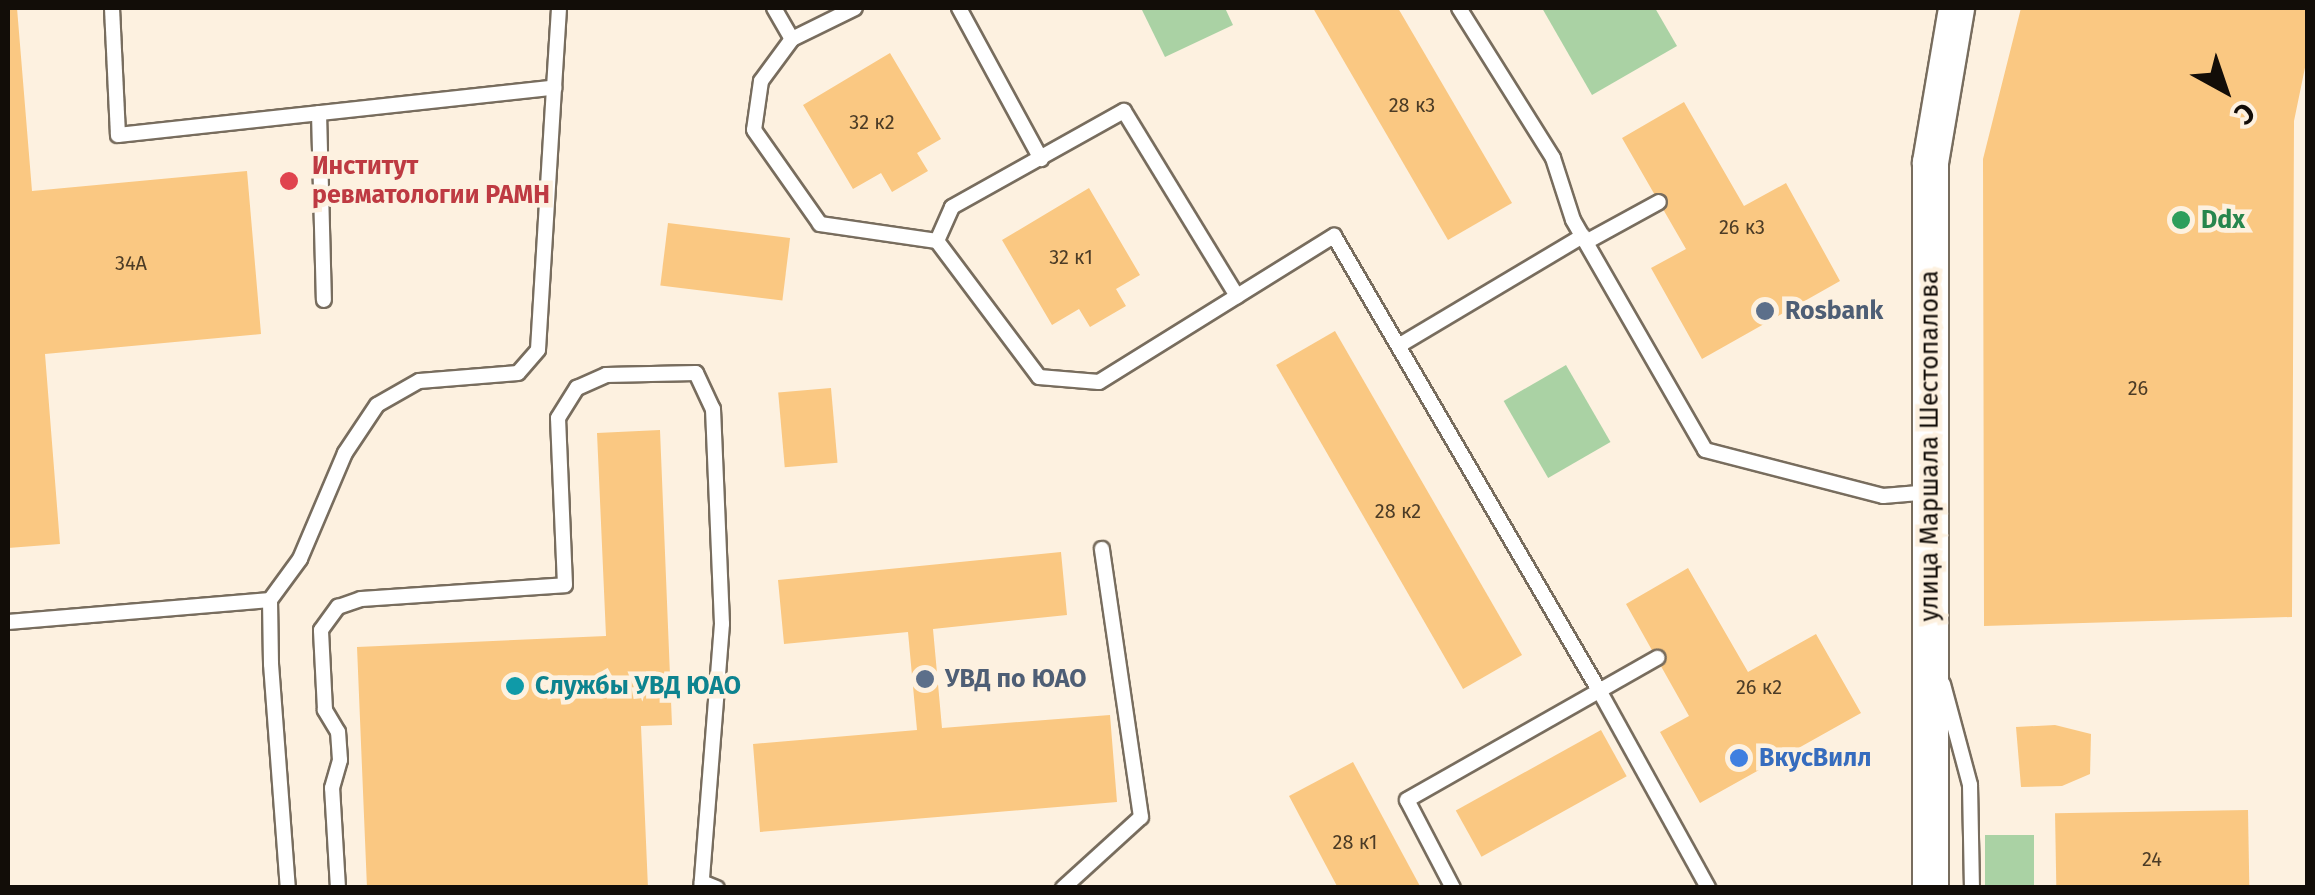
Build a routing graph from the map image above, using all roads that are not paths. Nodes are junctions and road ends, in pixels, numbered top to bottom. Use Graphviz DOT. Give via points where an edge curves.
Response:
graph roads {
  1 [pos="112,8"];
  2 [pos="559,8"];
  3 [pos="774,8"];
  4 [pos="855,8"];
  5 [pos="958,8"];
  6 [pos="1459,8"];
  7 [pos="1956,8"];
  8 [pos="792,40"];
  9 [pos="554,88"];
  10 [pos="319,114"];
  11 [pos="1041,159"];
  12 [pos="1659,202"];
  13 [pos="1584,239"];
  14 [pos="937,241"];
  15 [pos="1237,296"];
  16 [pos="324,300"];
  17 [pos="1400,345"];
  18 [pos="1932,492"];
  19 [pos="1102,549"];
  20 [pos="270,600"];
  21 [pos="8,622"];
  22 [pos="1930,630"];
  23 [pos="1657,658"];
  24 [pos="1600,692"];
  25 [pos="707,886"];
  26 [pos="288,888"];
  27 [pos="338,888"];
  28 [pos="1063,888"];
  29 [pos="1453,888"];
  30 [pos="1708,888"];
  31 [pos="1930,888"];
  32 [pos="1972,888"];
  1 -- 10 [label="lane" via="118,134"];
  2 -- 9 [label="lane"];
  3 -- 8 [label="lane"];
  4 -- 8 [label="lane"];
  5 -- 11 [label="lane"];
  6 -- 13 [label="lane" via="1553,158"];
  7 -- 18 [label="street, улица Маршала Шестопалова" via="1930,162"];
  8 -- 14 [label="lane" via="761,81 754,130 820,224"];
  9 -- 10 [label="lane"];
  9 -- 20 [label="lane" via="538,350 518,373 419,380 377,406 345,453 300,559"];
  10 -- 16 [label="lane"];
  11 -- 14 [label="lane" via="952,207"];
  11 -- 15 [label="lane" via="1124,112"];
  12 -- 13 [label="lane"];
  13 -- 17 [label="lane"];
  13 -- 18 [label="lane" via="1705,450 1883,496"];
  14 -- 15 [label="lane" via="1039,377 1099,382"];
  15 -- 17 [label="lane" via="1334,236"];
  17 -- 24 [label="lane"];
  18 -- 22 [label="street, улица Маршала Шестопалова"];
  19 -- 28 [label="lane" via="1141,818"];
  20 -- 21 [label="lane"];
  20 -- 26 [label="lane"];
  22 -- 31 [label="street, улица Маршала Шестопалова"];
  22 -- 32 [label="lane" via="1970,786"];
  23 -- 24 [label="lane"];
  24 -- 29 [label="lane" via="1407,800"];
  24 -- 30 [label="lane"];
  25 -- 27 [label="lane" via="722,624 713,409 696,374 642,374 606,375 576,388 558,418 564,585 361,599 338,607 322,630 325,710 339,746 332,788"];
}
